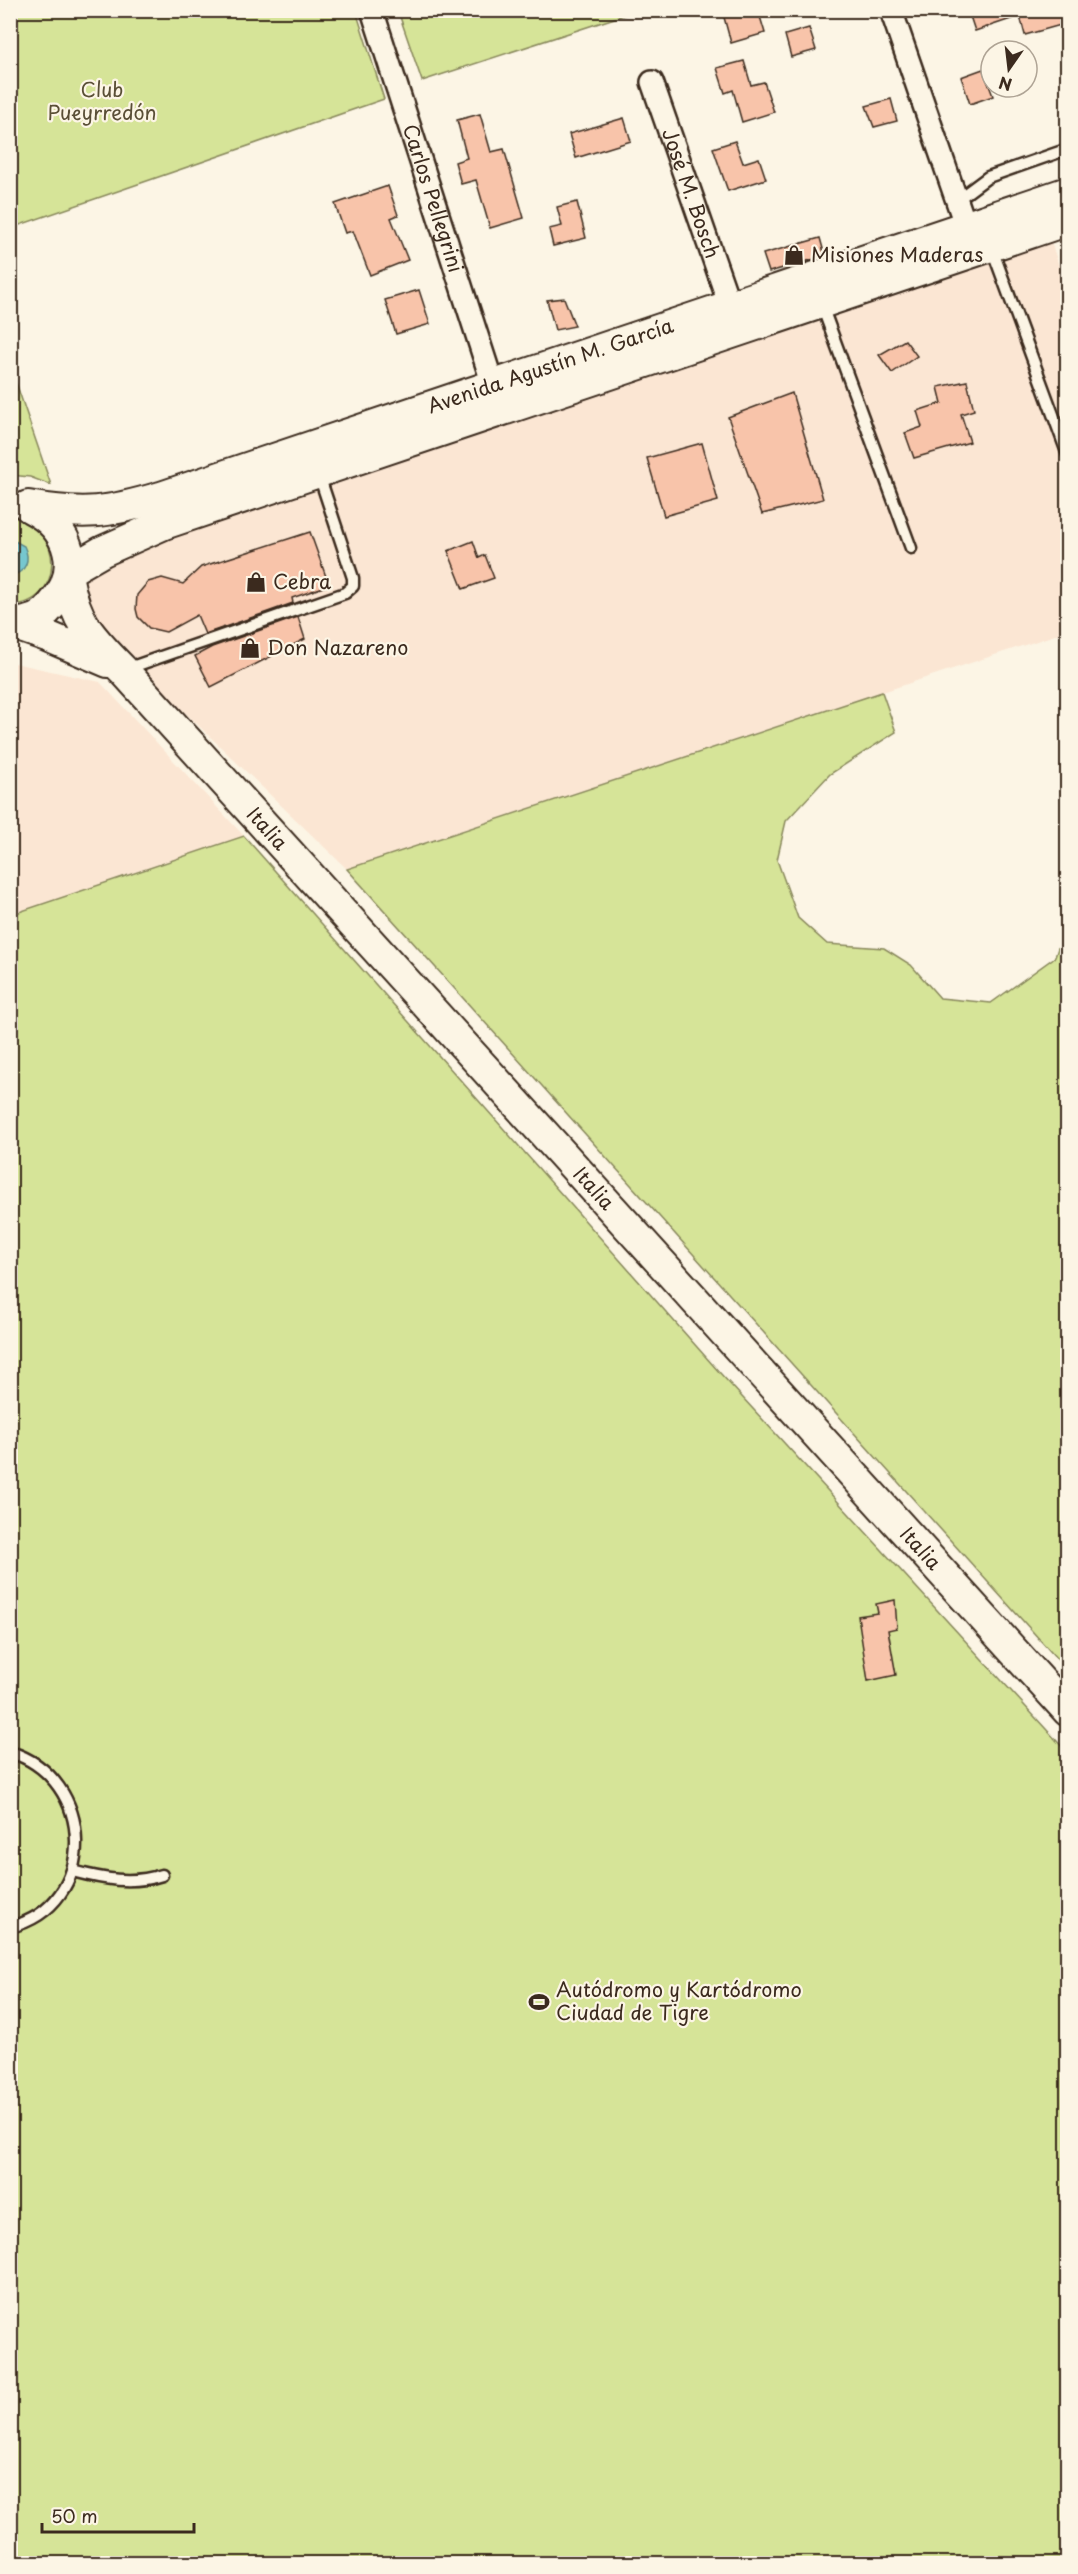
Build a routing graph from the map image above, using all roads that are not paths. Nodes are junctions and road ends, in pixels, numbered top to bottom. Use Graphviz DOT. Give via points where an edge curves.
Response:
graph roads {
  1 [pos="372,10"];
  2 [pos="891,10"];
  3 [pos="652,82"];
  4 [pos="1068,148"];
  5 [pos="1068,192"];
  6 [pos="961,214"];
  7 [pos="1068,220"];
  8 [pos="990,246"];
  9 [pos="821,303"];
  10 [pos="730,306"];
  11 [pos="492,385"];
  12 [pos="1068,455"];
  13 [pos="319,474"];
  14 [pos="19,505"];
  15 [pos="911,548"];
  16 [pos="69,575"];
  17 [pos="10,623"];
  18 [pos="121,669"];
  19 [pos="1068,1711"];
  20 [pos="10,1752"];
  21 [pos="72,1871"];
  22 [pos="162,1875"];
  23 [pos="10,1927"];
  1 -- 11 [label="street, Carlos Pellegrini"];
  2 -- 6 [label="street"];
  3 -- 10 [label="street, José M. Bosch"];
  4 -- 6 [label="lane" via="988,177"];
  5 -- 6 [label="main road, Avenida Agustín M. García"];
  6 -- 10 [label="main road, Avenida Agustín M. García"];
  7 -- 8 [label="main road, Avenida Agustín M. García"];
  8 -- 9 [label="main road, Avenida Agustín M. García"];
  8 -- 12 [label="lane"];
  9 -- 13 [label="main road, Avenida Agustín M. García"];
  9 -- 15 [label="lane"];
  10 -- 11 [label="main road, Avenida Agustín M. García"];
  11 -- 14 [label="main road, Avenida Agustín M. García" via="123,508 73,513"];
  13 -- 16 [label="main road, Avenida Agustín M. García" via="164,524 103,551"];
  13 -- 18 [label="lane" via="353,586 345,593"];
  14 -- 16 [label="main road, Italia" via="44,515 58,527 66,543"];
  16 -- 17 [label="main road" via="59,598 47,611 31,621"];
  16 -- 18 [label="main road, Italia" via="76,610 86,631"];
  17 -- 18 [label="main road, Italia" via="74,646"];
  18 -- 19 [label="main road, Italia"];
  20 -- 21 [label="lane" via="39,1765 65,1794 77,1832"];
  21 -- 22 [label="lane" via="126,1881"];
  21 -- 23 [label="lane" via="51,1904"];
}
